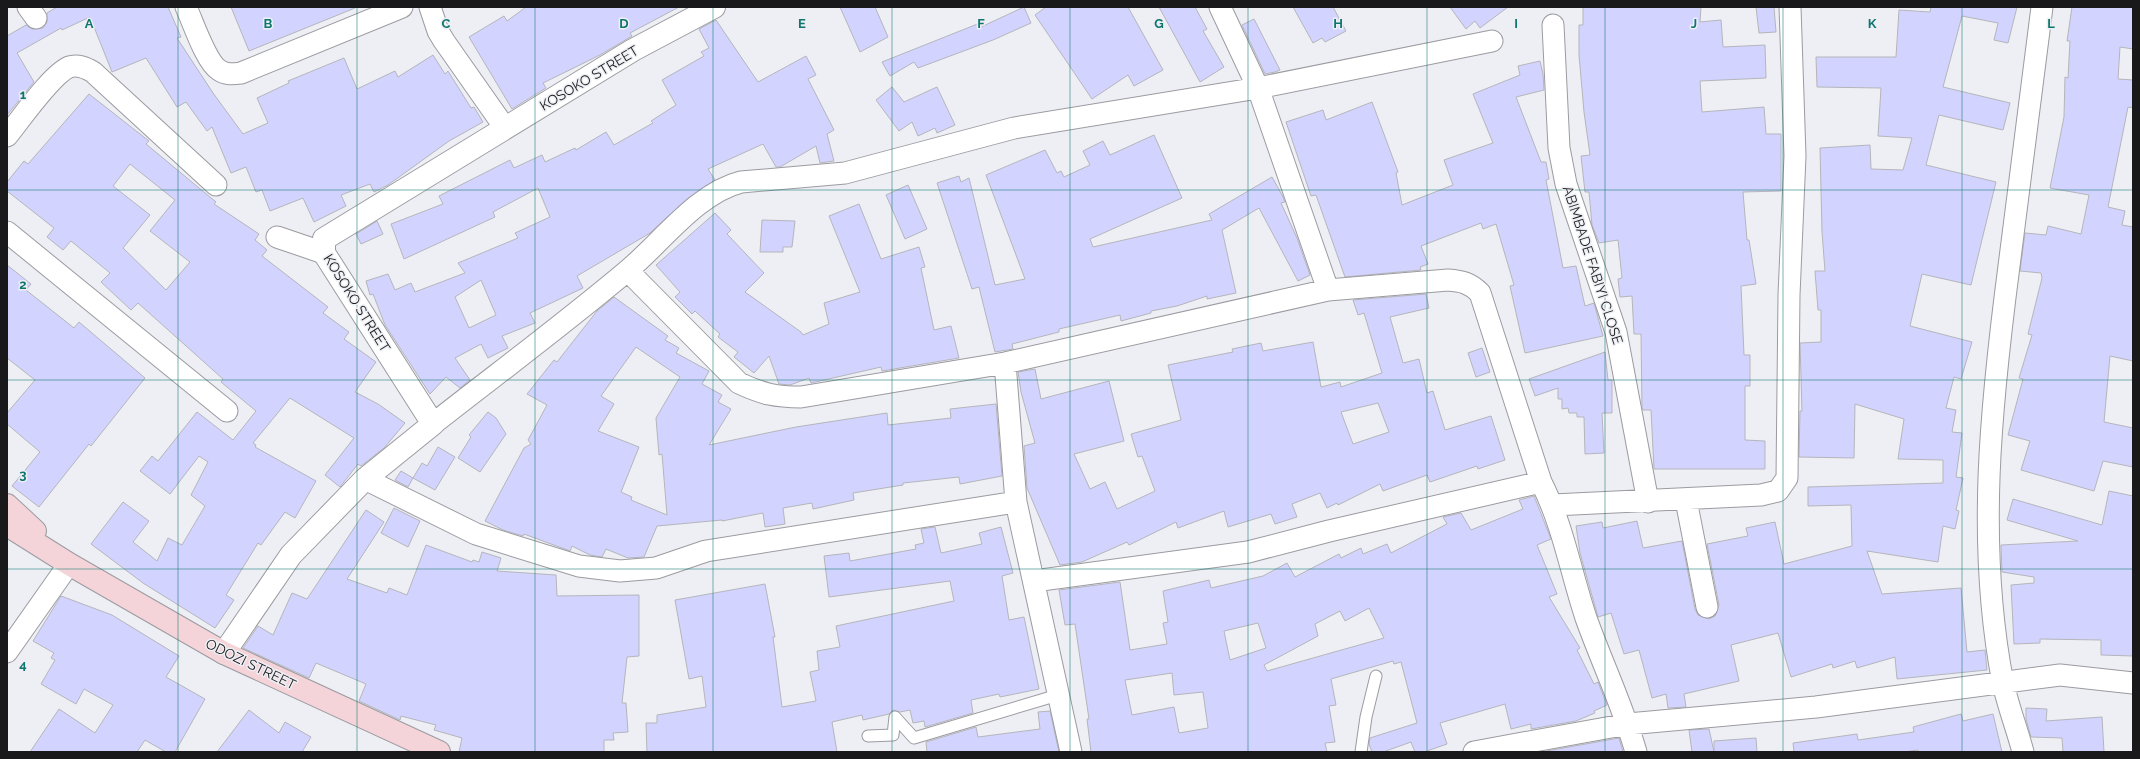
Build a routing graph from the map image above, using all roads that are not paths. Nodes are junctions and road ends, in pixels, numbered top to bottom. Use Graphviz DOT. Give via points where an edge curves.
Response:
graph roads {
  1 [pos="186,7"];
  2 [pos="402,7"];
  3 [pos="430,7"];
  4 [pos="1220,7"];
  5 [pos="1790,7"];
  6 [pos="2042,7"];
  7 [pos="707,8"];
  8 [pos="1553,25"];
  9 [pos="1492,41"];
  10 [pos="1258,88"];
  11 [pos="505,128"];
  12 [pos="7,136"];
  13 [pos="216,184"];
  14 [pos="7,232"];
  15 [pos="277,238"];
  16 [pos="324,253"];
  17 [pos="628,271"];
  18 [pos="1328,290"];
  19 [pos="1005,363"];
  20 [pos="227,411"];
  21 [pos="433,424"];
  22 [pos="365,479"];
  23 [pos="1541,482"];
  24 [pos="1686,500"];
  25 [pos="1016,502"];
  26 [pos="1648,502"];
  27 [pos="7,505"];
  28 [pos="1553,505"];
  29 [pos="7,525"];
  30 [pos="69,564"];
  31 [pos="1034,581"];
  32 [pos="1707,607"];
  33 [pos="7,652"];
  34 [pos="224,653"];
  35 [pos="1376,676"];
  36 [pos="2133,682"];
  37 [pos="2004,684"];
  38 [pos="1058,695"];
  39 [pos="1628,724"];
  40 [pos="868,736"];
  41 [pos="439,752"];
  42 [pos="1071,752"];
  43 [pos="1361,752"];
  44 [pos="1474,752"];
  45 [pos="1636,752"];
  46 [pos="2023,752"];
  1 -- 2 [label="street" via="210,60 218,70 228,74 240,73"];
  3 -- 11 [label="street" via="444,42"];
  4 -- 10 [label="street"];
  5 -- 24 [label="street" via="1795,156 1787,478 1778,491 1760,495"];
  6 -- 37 [label="street" via="1996,368 1990,438 1988,520 1991,598"];
  7 -- 11 [label="street, KOSOKO STREET"];
  8 -- 26 [label="street, ABIMBADE FABIYI CLOSE" via="1559,148 1566,184 1616,332"];
  9 -- 10 [label="street"];
  10 -- 17 [label="street" via="1014,128 845,173 741,182 725,186 708,197"];
  10 -- 18 [label="street"];
  11 -- 16 [label="street, KOSOKO STREET" via="324,239"];
  12 -- 13 [label="street" via="58,75 70,67 82,66 93,72"];
  14 -- 20 [label="street"];
  15 -- 16 [label="street"];
  16 -- 21 [label="street, KOSOKO STREET"];
  17 -- 19 [label="street" via="739,383 758,392 778,397 801,397"];
  17 -- 21 [label="street"];
  18 -- 19 [label="street"];
  18 -- 23 [label="street" via="1448,280 1471,284 1480,293"];
  19 -- 25 [label="street"];
  21 -- 22 [label="street"];
  22 -- 25 [label="street" via="476,534 579,566 620,571 656,568 706,550"];
  22 -- 34 [label="street" via="292,555"];
  23 -- 28 [label="street"];
  23 -- 31 [label="street" via="1248,552"];
  24 -- 26 [label="street"];
  24 -- 32 [label="street"];
  25 -- 31 [label="street"];
  26 -- 28 [label="street"];
  27 -- 30 [label="main road"];
  28 -- 39 [label="street" via="1586,618"];
  29 -- 30 [label="main road"];
  30 -- 33 [label="street"];
  30 -- 34 [label="main road, ODOZI STREET"];
  31 -- 38 [label="street"];
  34 -- 41 [label="main road, ODOZI STREET"];
  35 -- 43 [label="lane"];
  36 -- 37 [label="street" via="2060,675"];
  37 -- 39 [label="street" via="1816,707"];
  37 -- 46 [label="street"];
  38 -- 40 [label="lane" via="914,738 895,717 893,735"];
  38 -- 42 [label="street"];
  39 -- 44 [label="street"];
  39 -- 45 [label="street"];
}
